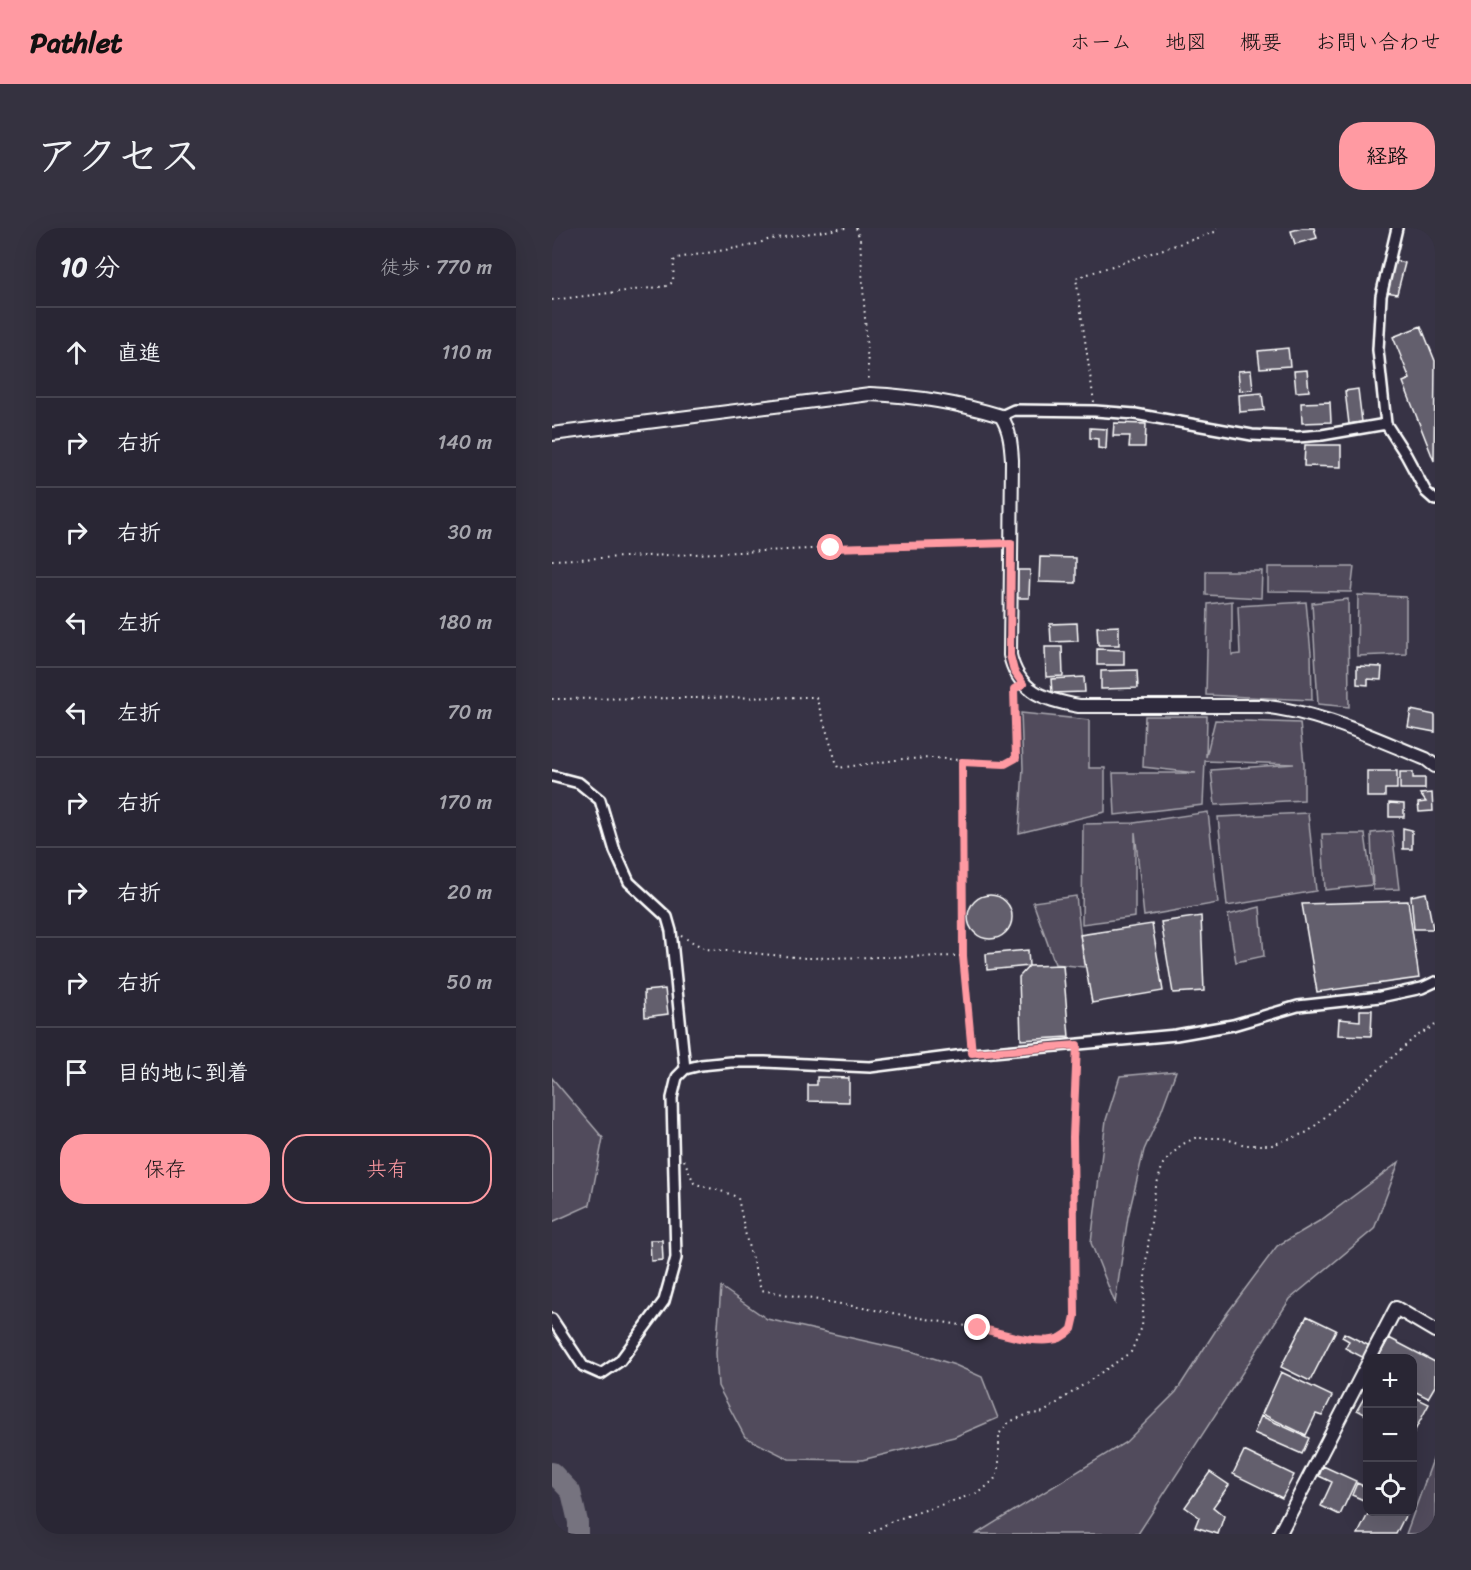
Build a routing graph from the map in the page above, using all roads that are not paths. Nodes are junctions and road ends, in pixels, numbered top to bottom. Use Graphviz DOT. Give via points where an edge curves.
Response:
graph roads {
  1 [pos="1397,228"];
  2 [pos="1001,416"];
  3 [pos="1386,424"];
  4 [pos="552,434"];
  5 [pos="1435,500"];
  6 [pos="1435,765"];
  7 [pos="552,776"];
  8 [pos="1435,982"];
  9 [pos="685,1069"];
  10 [pos="552,1319"];
  11 [pos="1435,1331"];
  12 [pos="1373,1354"];
  13 [pos="1363,1373"];
  14 [pos="1280,1533"];
  1 -- 3 [label="street" via="1381,296 1379,328"];
  2 -- 3 [label="street" via="1014,410 1095,411 1135,414 1252,435 1298,437"];
  2 -- 4 [label="street" via="895,395 870,394"];
  2 -- 6 [label="street" via="1011,440 1010,655 1023,684 1053,702 1079,706 1290,709 1327,718"];
  3 -- 5 [label="street" via="1426,492"];
  7 -- 9 [label="street" via="579,783 600,800 629,882 667,917"];
  8 -- 9 [label="street" via="1380,997 1298,1006 1233,1025 1176,1035 972,1053 870,1068 731,1062"];
  9 -- 10 [label="street" via="677,1077 672,1098 676,1258 664,1301 620,1361 601,1374 583,1366"];
  11 -- 12 [label="street" via="1396,1308"];
  13 -- 14 [label="street"];
}
